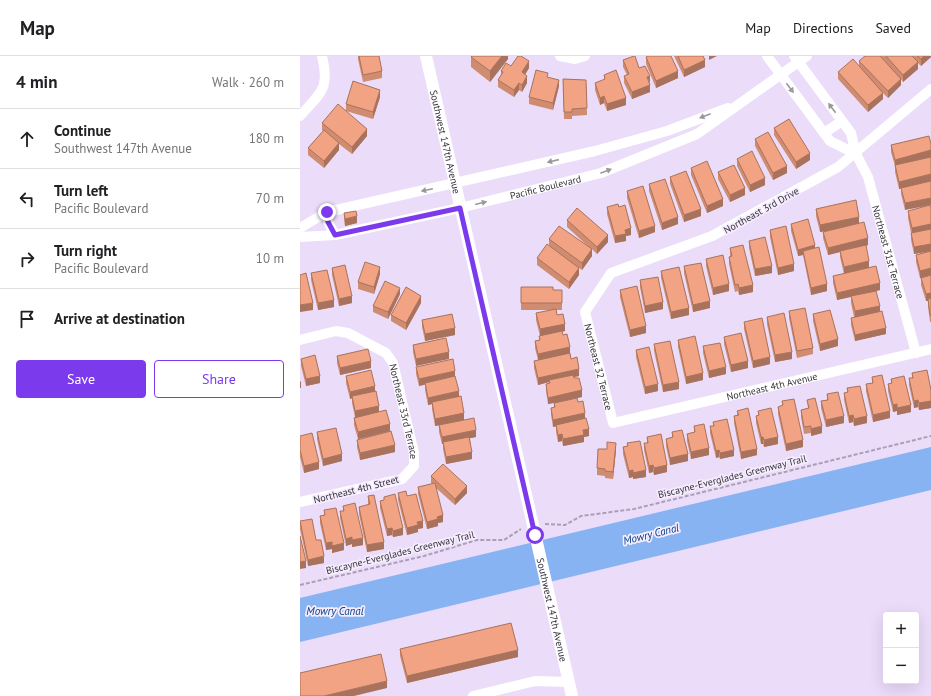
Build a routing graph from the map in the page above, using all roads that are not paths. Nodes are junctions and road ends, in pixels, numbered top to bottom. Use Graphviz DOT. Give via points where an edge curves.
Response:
graph roads {
  1 [pos="322,56"];
  2 [pos="426,56"];
  3 [pos="560,56"];
  4 [pos="585,56"];
  5 [pos="767,56"];
  6 [pos="807,56"];
  7 [pos="796,59"];
  8 [pos="781,76"];
  9 [pos="931,89"];
  10 [pos="741,102"];
  11 [pos="300,116"];
  12 [pos="842,121"];
  13 [pos="824,133"];
  14 [pos="856,154"];
  15 [pos="455,184"];
  16 [pos="460,208"];
  17 [pos="327,212"];
  18 [pos="300,228"];
  19 [pos="335,235"];
  20 [pos="300,236"];
  21 [pos="585,312"];
  22 [pos="300,340"];
  23 [pos="931,349"];
  24 [pos="916,352"];
  25 [pos="612,423"];
  26 [pos="411,471"];
  27 [pos="300,502"];
  28 [pos="569,682"];
  29 [pos="473,696"];
  30 [pos="572,696"];
  1 -- 11 [label="street" via="326,71 324,88"];
  2 -- 15 [label="street, Southwest 147th Avenue"];
  3 -- 4 [label="street" via="575,59"];
  5 -- 8 [label="street"];
  6 -- 7 [label="street, Pacific Boulevard"];
  7 -- 8 [label="street, Pacific Boulevard"];
  12 -- 7 [label="street, Northeast 31st Terrace, one-way"];
  8 -- 10 [label="street, Pacific Boulevard"];
  8 -- 13 [label="street, one-way"];
  9 -- 14 [label="street, Northeast 3rd Drive"];
  10 -- 15 [label="street, Pacific Boulevard, one-way" via="666,131 595,151"];
  16 -- 10 [label="street, Pacific Boulevard, one-way" via="601,173 697,134"];
  12 -- 13 [label="street"];
  12 -- 14 [label="street, Northeast 31st Terrace" via="851,133"];
  13 -- 14 [label="street" via="830,141"];
  14 -- 21 [label="street, Northeast 3rd Drive" via="838,167 712,236 611,273"];
  14 -- 24 [label="street, Northeast 31st Terrace" via="868,177"];
  15 -- 16 [label="street, Southwest 147th Avenue"];
  15 -- 17 [label="street, Pacific Boulevard, one-way"];
  16 -- 19 [label="street, Pacific Boulevard"];
  16 -- 28 [label="street, Southwest 147th Avenue"];
  17 -- 18 [label="street, Pacific Boulevard"];
  17 -- 19 [label="street" via="328,222"];
  19 -- 20 [label="street, Pacific Boulevard"];
  21 -- 25 [label="street, Northeast 32 Terrace"];
  22 -- 26 [label="street, Northeast 33rd Terrace" via="336,331 348,333 386,352 393,363 414,453 414,466"];
  23 -- 24 [label="street, Northeast 4th Avenue"];
  24 -- 25 [label="street, Northeast 4th Avenue"];
  26 -- 27 [label="street, Northeast 4th Street" via="402,478"];
  28 -- 29 [label="street" via="535,681"];
  28 -- 30 [label="street, Southwest 147th Avenue"];
}
